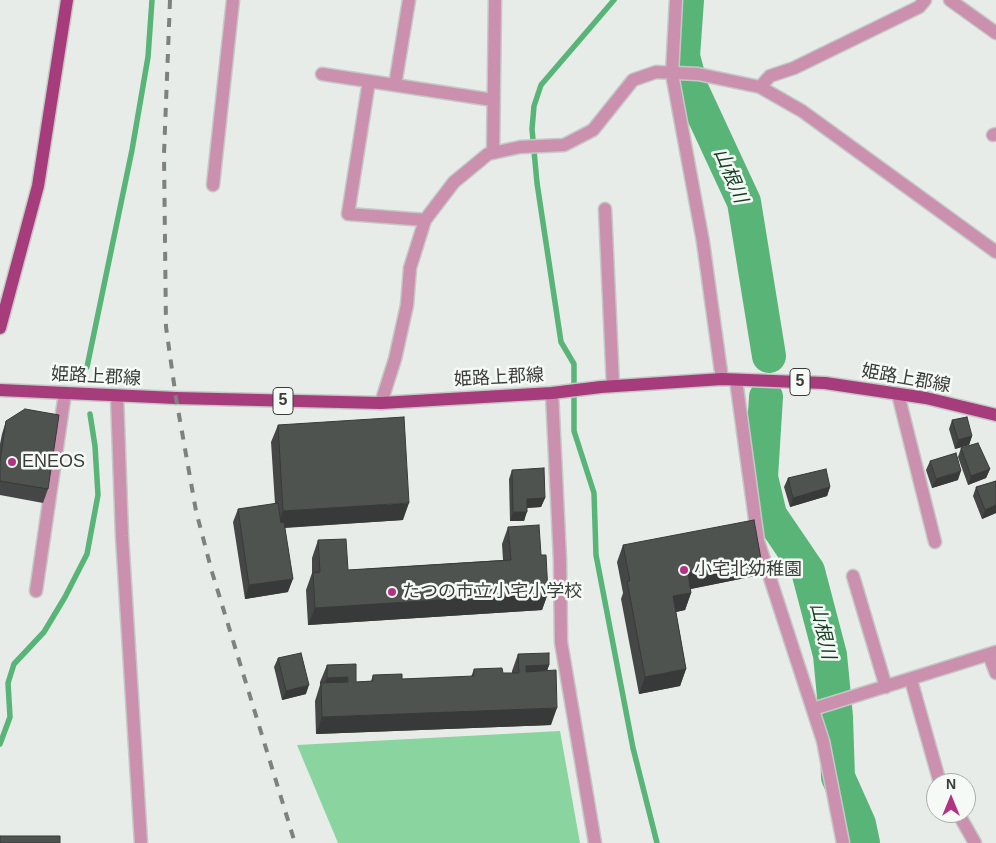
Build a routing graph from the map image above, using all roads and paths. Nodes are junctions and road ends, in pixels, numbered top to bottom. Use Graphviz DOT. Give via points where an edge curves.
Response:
graph roads {
  1 [pos="67,0"];
  2 [pos="233,0"];
  3 [pos="409,0"];
  4 [pos="494,0"];
  5 [pos="674,0"];
  6 [pos="925,0"];
  7 [pos="950,0"];
  8 [pos="996,34"];
  9 [pos="322,74"];
  10 [pos="677,74"];
  11 [pos="369,81"];
  12 [pos="395,85"];
  13 [pos="760,87"];
  14 [pos="494,100"];
  15 [pos="493,153"];
  16 [pos="213,185"];
  17 [pos="604,210"];
  18 [pos="425,220"];
  19 [pos="996,252"];
  20 [pos="5,286"];
  21 [pos="0,328"];
  22 [pos="722,379"];
  23 [pos="736,380"];
  24 [pos="607,387"];
  25 [pos="0,390"];
  26 [pos="65,393"];
  27 [pos="552,393"];
  28 [pos="898,394"];
  29 [pos="116,396"];
  30 [pos="381,403"];
  31 [pos="996,415"];
  32 [pos="935,542"];
  33 [pos="853,576"];
  34 [pos="36,590"];
  35 [pos="992,654"];
  36 [pos="996,673"];
  37 [pos="911,680"];
  38 [pos="886,688"];
  39 [pos="813,709"];
  40 [pos="937,773"];
  41 [pos="964,823"];
  42 [pos="141,843"];
  43 [pos="595,843"];
  44 [pos="843,843"];
  45 [pos="975,843"];
  1 -- 20 [label="main road" via="38,186"];
  2 -- 16 [label="street"];
  3 -- 12 [label="street"];
  4 -- 14 [label="street"];
  5 -- 10 [label="street"];
  6 -- 13 [label="street" via="919,7 794,68 770,76"];
  7 -- 8 [label="street"];
  9 -- 11 [label="street"];
  10 -- 13 [label="street" via="698,74"];
  10 -- 15 [label="street" via="656,72 633,80 593,130 564,145 520,147"];
  10 -- 22 [label="street"];
  11 -- 12 [label="street"];
  11 -- 18 [label="street" via="348,214"];
  12 -- 14 [label="street"];
  13 -- 19 [label="street" via="802,111"];
  14 -- 15 [label="street"];
  15 -- 18 [label="street" via="454,182"];
  17 -- 24 [label="street"];
  18 -- 30 [label="street" via="410,268 407,305"];
  20 -- 21 [label="main road"];
  22 -- 23 [label="main road, 姫路上郡線 / 5"];
  22 -- 24 [label="main road, 姫路上郡線 / 5"];
  23 -- 28 [label="main road, 姫路上郡線 / 5" via="825,383"];
  23 -- 39 [label="street" via="758,541"];
  24 -- 27 [label="main road, 姫路上郡線 / 5"];
  25 -- 26 [label="main road, 姫路上郡線 / 5"];
  26 -- 29 [label="main road, 姫路上郡線 / 5"];
  26 -- 34 [label="street"];
  27 -- 30 [label="main road, 姫路上郡線 / 5"];
  27 -- 43 [label="street" via="561,642"];
  28 -- 31 [label="main road, 姫路上郡線 / 5"];
  28 -- 32 [label="street"];
  29 -- 30 [label="main road, 姫路上郡線 / 5"];
  29 -- 42 [label="street"];
  33 -- 38 [label="street"];
  35 -- 36 [label="street"];
  35 -- 37 [label="street"];
  37 -- 38 [label="street"];
  37 -- 40 [label="street"];
  38 -- 39 [label="street"];
  39 -- 44 [label="street" via="823,741"];
  41 -- 45 [label="street"];
}
